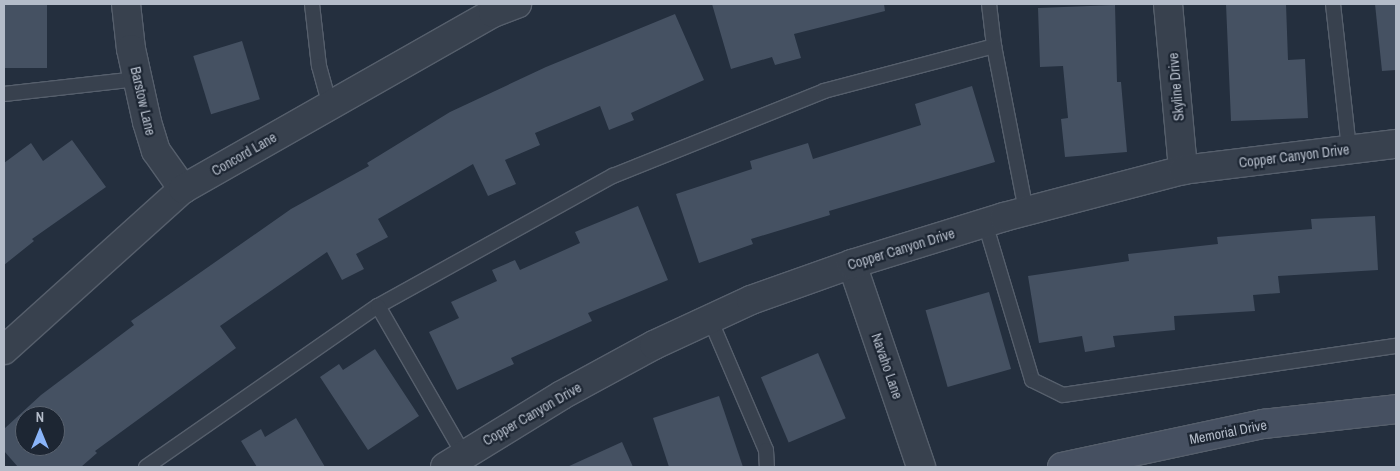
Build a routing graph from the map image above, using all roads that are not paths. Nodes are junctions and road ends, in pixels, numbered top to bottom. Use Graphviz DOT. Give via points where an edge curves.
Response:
graph roads {
  1 [pos="126,4"];
  2 [pos="312,4"];
  3 [pos="990,4"];
  4 [pos="1168,4"];
  5 [pos="1333,4"];
  6 [pos="500,7"];
  7 [pos="994,46"];
  8 [pos="137,79"];
  9 [pos="4,94"];
  10 [pos="330,106"];
  11 [pos="1396,144"];
  12 [pos="1349,150"];
  13 [pos="1183,170"];
  14 [pos="183,189"];
  15 [pos="1026,211"];
  16 [pos="985,223"];
  17 [pos="852,264"];
  18 [pos="378,306"];
  19 [pos="710,319"];
  20 [pos="1396,346"];
  21 [pos="4,350"];
  22 [pos="1396,409"];
  23 [pos="454,461"];
  24 [pos="146,467"];
  25 [pos="767,467"];
  26 [pos="921,467"];
  27 [pos="1062,467"];
  1 -- 8 [label="street, Barstow Lane"];
  2 -- 10 [label="lane" via="319,66"];
  3 -- 7 [label="lane"];
  4 -- 13 [label="street, Skyline Drive"];
  5 -- 12 [label="lane"];
  6 -- 10 [label="street, Concord Lane"];
  7 -- 15 [label="lane"];
  7 -- 18 [label="lane" via="824,91 613,176"];
  8 -- 9 [label="lane"];
  8 -- 14 [label="street, Barstow Lane" via="156,151"];
  10 -- 14 [label="street, Concord Lane"];
  11 -- 12 [label="street, Copper Canyon Drive"];
  12 -- 13 [label="street, Copper Canyon Drive"];
  13 -- 15 [label="street, Copper Canyon Drive"];
  14 -- 21 [label="street, Concord Lane"];
  15 -- 16 [label="street, Copper Canyon Drive"];
  16 -- 17 [label="street, Copper Canyon Drive"];
  16 -- 20 [label="lane" via="1032,380 1063,395"];
  17 -- 19 [label="street, Copper Canyon Drive" via="751,300"];
  17 -- 26 [label="street, Navaho Lane"];
  18 -- 23 [label="lane"];
  18 -- 24 [label="lane"];
  19 -- 23 [label="street, Copper Canyon Drive" via="562,395"];
  19 -- 25 [label="lane" via="766,450"];
  22 -- 27 [label="main road, Memorial Drive" via="1263,424"];
}
